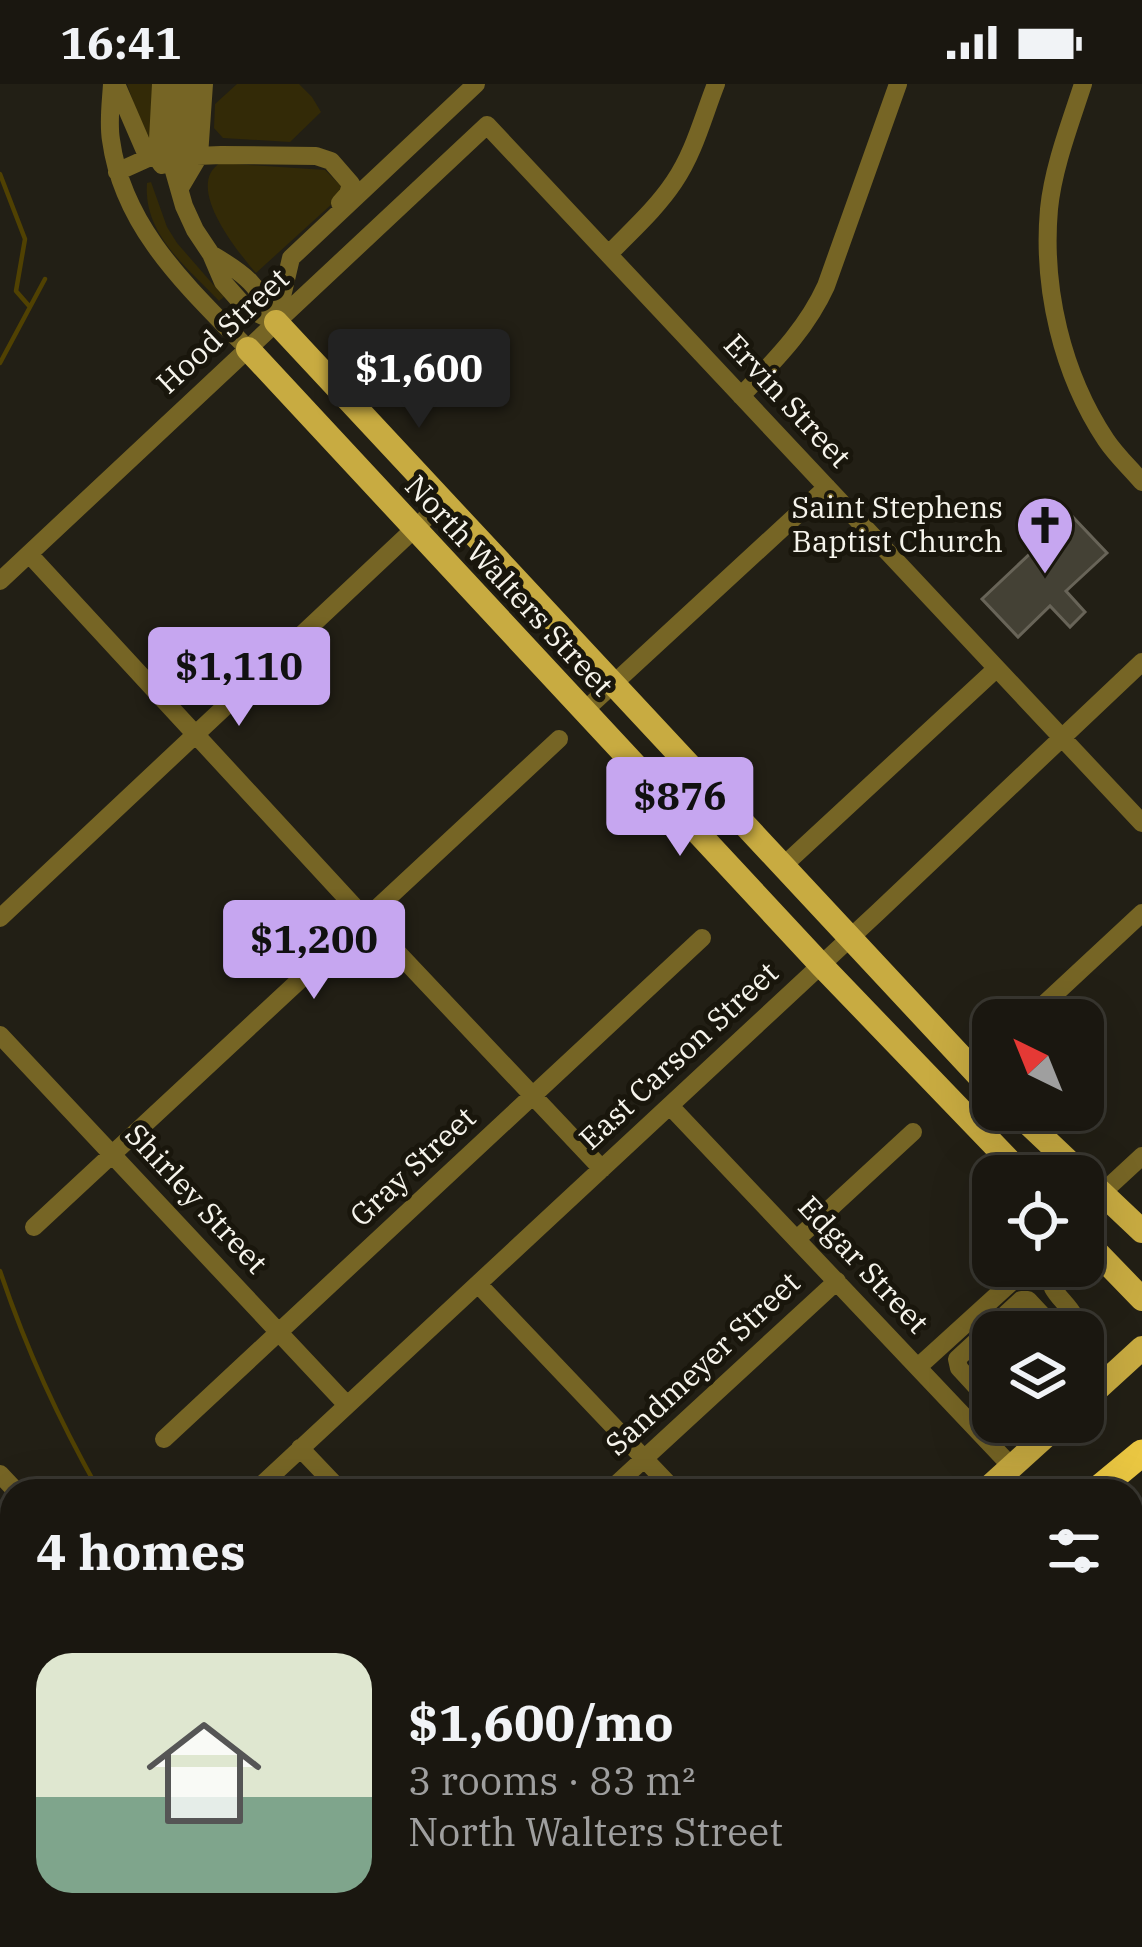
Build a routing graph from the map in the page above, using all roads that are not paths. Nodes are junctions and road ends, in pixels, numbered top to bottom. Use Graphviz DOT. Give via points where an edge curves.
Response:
graph roads {
  1 [pos="114,84"];
  2 [pos="161,84"];
  3 [pos="174,84"];
  4 [pos="190,84"];
  5 [pos="204,84"];
  6 [pos="476,84"];
  7 [pos="716,84"];
  8 [pos="898,84"];
  9 [pos="1083,84"];
  10 [pos="487,125"];
  11 [pos="172,157"];
  12 [pos="117,172"];
  13 [pos="180,188"];
  14 [pos="332,219"];
  15 [pos="609,254"];
  16 [pos="276,322"];
  17 [pos="248,349"];
  18 [pos="741,396"];
  19 [pos="1142,482"];
  20 [pos="827,487"];
  21 [pos="443,502"];
  22 [pos="415,528"];
  23 [pos="28,554"];
  24 [pos="0,580"];
  25 [pos="1142,662"];
  26 [pos="996,669"];
  27 [pos="614,684"];
  28 [pos="584,711"];
  29 [pos="195,733"];
  30 [pos="1061,738"];
  31 [pos="559,739"];
  32 [pos="1142,823"];
  33 [pos="783,866"];
  34 [pos="1142,914"];
  35 [pos="364,917"];
  36 [pos="0,918"];
  37 [pos="702,938"];
  38 [pos="849,939"];
  39 [pos="820,965"];
  40 [pos="1050,999"];
  41 [pos="0,1035"];
  42 [pos="972,1071"];
  43 [pos="533,1096"];
  44 [pos="670,1106"];
  45 [pos="1036,1131"];
  46 [pos="913,1132"];
  47 [pos="112,1154"];
  48 [pos="1004,1155"];
  49 [pos="1061,1155"];
  50 [pos="1142,1156"];
  51 [pos="602,1169"];
  52 [pos="1104,1191"];
  53 [pos="1104,1195"];
  54 [pos="34,1227"];
  55 [pos="1142,1231"];
  56 [pos="798,1238"];
  57 [pos="1104,1263"];
  58 [pos="837,1281"];
  59 [pos="478,1284"];
  60 [pos="1005,1287"];
  61 [pos="1053,1287"];
  62 [pos="1142,1299"];
  63 [pos="1009,1311"];
  64 [pos="1038,1311"];
  65 [pos="1072,1311"];
  66 [pos="279,1331"];
  67 [pos="972,1345"];
  68 [pos="1142,1348"];
  69 [pos="918,1367"];
  70 [pos="1142,1370"];
  71 [pos="1104,1383"];
  72 [pos="972,1384"];
  73 [pos="1104,1391"];
  74 [pos="347,1406"];
  75 [pos="972,1424"];
  76 [pos="164,1439"];
  77 [pos="990,1443"];
  78 [pos="1038,1443"];
  79 [pos="301,1448"];
  80 [pos="1142,1456"];
  81 [pos="644,1459"];
  82 [pos="1012,1467"];
  83 [pos="268,1479"];
  84 [pos="330,1479"];
  85 [pos="622,1479"];
  86 [pos="663,1479"];
  87 [pos="998,1479"];
  88 [pos="1112,1479"];
  89 [pos="1118,1479"];
  1 -- 11 [label="street"];
  1 -- 12 [label="street"];
  2 -- 11 [label="street"];
  3 -- 11 [label="street"];
  4 -- 11 [label="street"];
  5 -- 11 [label="street"];
  6 -- 14 [label="street"];
  7 -- 15 [label="street" via="676,179"];
  8 -- 18 [label="street" via="814,312"];
  9 -- 19 [label="street" via="1048,212 1052,292 1085,403"];
  10 -- 15 [label="street, Ervin Street"];
  10 -- 16 [label="street, Hood Street"];
  11 -- 12 [label="street"];
  11 -- 13 [label="street"];
  11 -- 13 [label="street"];
  11 -- 14 [label="street" via="331,161 351,184"];
  12 -- 17 [label="street" via="154,247"];
  13 -- 16 [label="street" via="223,282 246,308"];
  14 -- 16 [label="street" via="291,258"];
  15 -- 18 [label="street, Ervin Street"];
  16 -- 17 [label="street, Hood Street"];
  16 -- 21 [label="main road, North Walters Street"];
  17 -- 22 [label="main road, North Walters Street"];
  17 -- 23 [label="street, Hood Street"];
  18 -- 20 [label="street, Ervin Street"];
  20 -- 26 [label="street, Ervin Street"];
  20 -- 27 [label="street"];
  21 -- 22 [label="street"];
  21 -- 27 [label="main road, North Walters Street"];
  22 -- 28 [label="main road, North Walters Street"];
  22 -- 29 [label="street"];
  23 -- 24 [label="street, Hood Street"];
  23 -- 29 [label="street"];
  25 -- 30 [label="street, East Carson Street"];
  26 -- 30 [label="street, Ervin Street"];
  26 -- 33 [label="street"];
  27 -- 28 [label="street"];
  27 -- 33 [label="main road, North Walters Street"];
  28 -- 39 [label="main road, North Walters Street"];
  29 -- 35 [label="street"];
  29 -- 36 [label="street"];
  30 -- 32 [label="street, Ervin Street"];
  30 -- 38 [label="street, East Carson Street"];
  31 -- 35 [label="street"];
  33 -- 38 [label="main road, North Walters Street"];
  34 -- 40 [label="street"];
  35 -- 43 [label="street"];
  35 -- 47 [label="street"];
  37 -- 43 [label="street, Gray Street"];
  38 -- 39 [label="street, East Carson Street"];
  38 -- 42 [label="main road, North Walters Street"];
  39 -- 44 [label="street, East Carson Street"];
  39 -- 48 [label="main road, North Walters Street"];
  41 -- 47 [label="street, Shirley Street"];
  43 -- 51 [label="street"];
  43 -- 66 [label="street, Gray Street"];
  44 -- 51 [label="street, East Carson Street"];
  44 -- 56 [label="street, Edgar Street"];
  45 -- 49 [label="main road"];
  46 -- 56 [label="street"];
  47 -- 54 [label="street"];
  47 -- 66 [label="street, Shirley Street"];
  50 -- 52 [label="street"];
  51 -- 59 [label="street, East Carson Street"];
  53 -- 55 [label="main road"];
  56 -- 58 [label="street, Edgar Street"];
  57 -- 62 [label="main road"];
  58 -- 69 [label="street, Edgar Street"];
  58 -- 81 [label="street, Sandmeyer Street"];
  59 -- 74 [label="street, East Carson Street"];
  59 -- 81 [label="street"];
  60 -- 69 [label="street"];
  61 -- 65 [label="street"];
  63 -- 64 [label="street" via="1028,1300"];
  66 -- 74 [label="street, Shirley Street"];
  66 -- 76 [label="street, Gray Street"];
  67 -- 72 [label="street" via="957,1359"];
  68 -- 71 [label="main road"];
  69 -- 75 [label="street, Edgar Street"];
  70 -- 73 [label="main road"];
  74 -- 79 [label="street, East Carson Street"];
  77 -- 82 [label="street, Edgar Street"];
  78 -- 82 [label="main road"];
  79 -- 83 [label="street, East Carson Street"];
  79 -- 84 [label="street"];
  80 -- 88 [label="highway"];
  80 -- 89 [label="highway"];
  81 -- 85 [label="street, Sandmeyer Street"];
  81 -- 86 [label="street"];
  82 -- 87 [label="main road"];
}
